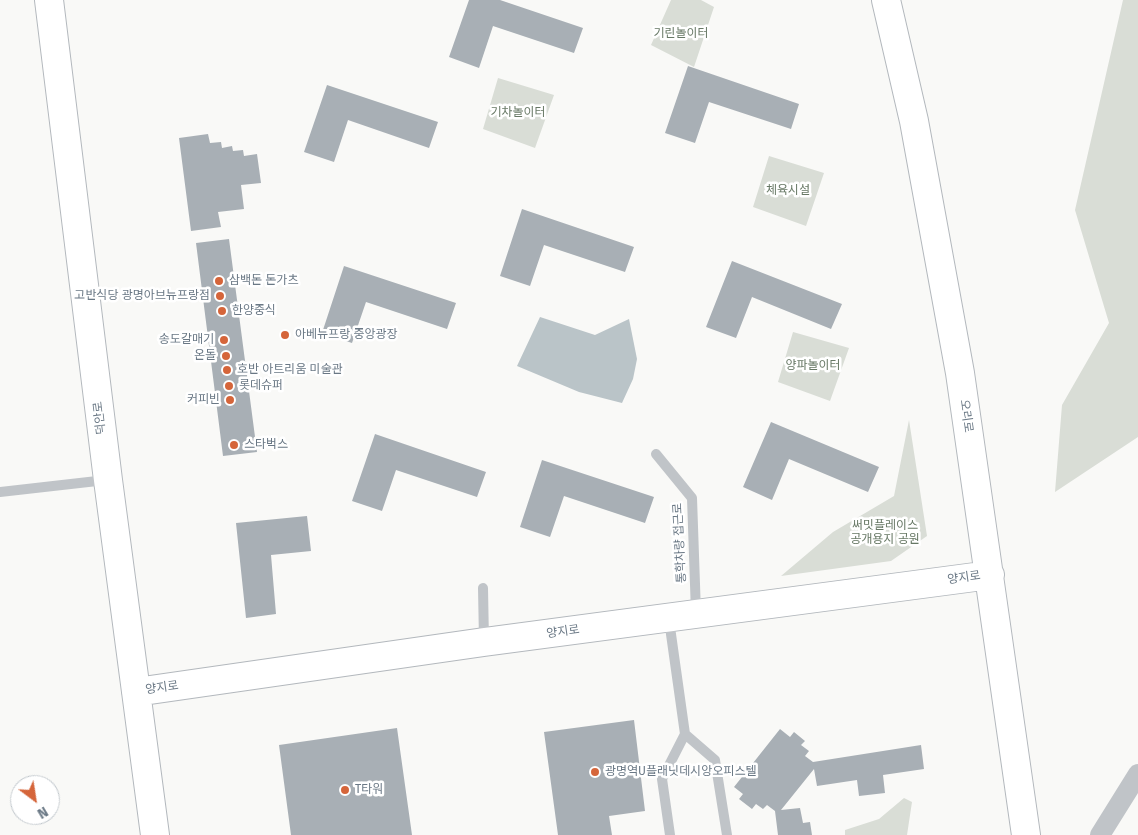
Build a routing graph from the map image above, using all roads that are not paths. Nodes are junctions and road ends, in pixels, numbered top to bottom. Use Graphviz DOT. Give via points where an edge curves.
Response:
graph roads {
  1 [pos="49,0"];
  2 [pos="886,0"];
  3 [pos="656,454"];
  4 [pos="108,480"];
  5 [pos="0,492"];
  6 [pos="990,575"];
  7 [pos="483,588"];
  8 [pos="696,614"];
  9 [pos="669,617"];
  10 [pos="484,642"];
  11 [pos="136,692"];
  12 [pos="685,734"];
  13 [pos="1138,774"];
  14 [pos="155,835"];
  15 [pos="670,835"];
  16 [pos="727,835"];
  17 [pos="1026,835"];
  18 [pos="1100,835"];
  1 -- 4 [label="street, 덕안로"];
  2 -- 6 [label="street, 오리로" via="916,131 960,373"];
  3 -- 8 [label="lane, 통학차량 접근로" via="692,498"];
  4 -- 5 [label="lane"];
  4 -- 11 [label="street, 덕안로"];
  6 -- 8 [label="street, 양지로"];
  6 -- 17 [label="street, 오리로"];
  7 -- 10 [label="lane"];
  8 -- 9 [label="street, 양지로"];
  9 -- 10 [label="street, 양지로"];
  9 -- 12 [label="lane"];
  10 -- 11 [label="street, 양지로"];
  11 -- 14 [label="street, 덕안로"];
  12 -- 15 [label="lane" via="662,779"];
  12 -- 16 [label="lane" via="715,760"];
  13 -- 18 [label="street"];
}
